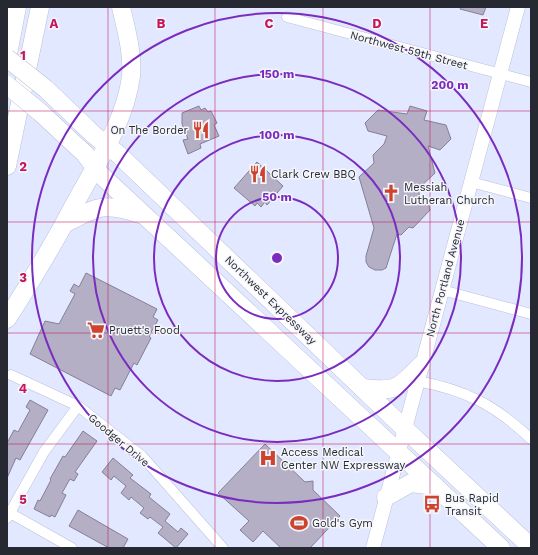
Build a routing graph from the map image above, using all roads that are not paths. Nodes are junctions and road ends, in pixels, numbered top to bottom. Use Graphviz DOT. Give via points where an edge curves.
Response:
graph roads {
  1 [pos="17,7"];
  2 [pos="40,7"];
  3 [pos="121,7"];
  4 [pos="518,7"];
  5 [pos="287,17"];
  6 [pos="7,59"];
  7 [pos="500,74"];
  8 [pos="531,82"];
  9 [pos="7,85"];
  10 [pos="106,144"];
  11 [pos="7,166"];
  12 [pos="95,167"];
  13 [pos="471,182"];
  14 [pos="531,198"];
  15 [pos="145,216"];
  16 [pos="66,223"];
  17 [pos="442,290"];
  18 [pos="531,314"];
  19 [pos="7,320"];
  20 [pos="419,373"];
  21 [pos="12,375"];
  22 [pos="362,388"];
  23 [pos="78,406"];
  24 [pos="405,429"];
  25 [pos="531,439"];
  26 [pos="398,451"];
  27 [pos="435,486"];
  28 [pos="386,497"];
  29 [pos="8,516"];
  30 [pos="531,547"];
  31 [pos="72,548"];
  32 [pos="223,548"];
  33 [pos="373,548"];
  34 [pos="502,548"];
  1 -- 6 [label="highway"];
  2 -- 11 [label="highway"];
  3 -- 10 [label="highway" via="131,55 131,75 125,100"];
  4 -- 7 [label="main road, North Portland Avenue"];
  5 -- 7 [label="street, Northwest 59th Street"];
  6 -- 10 [label="highway, Northwest Expressway, bridge" via="46,89"];
  7 -- 8 [label="street, Northwest 59th Street"];
  7 -- 13 [label="main road, North Portland Avenue"];
  9 -- 12 [label="highway, Northwest Expressway, bridge" via="41,113 85,154"];
  10 -- 12 [label="highway"];
  10 -- 22 [label="highway, Northwest Expressway"];
  12 -- 15 [label="highway, Northwest Expressway"];
  12 -- 16 [label="highway"];
  13 -- 14 [label="street"];
  13 -- 17 [label="main road, North Portland Avenue"];
  15 -- 16 [label="highway" via="108,206 88,211"];
  15 -- 26 [label="highway, Northwest Expressway"];
  16 -- 19 [label="highway"];
  17 -- 18 [label="street"];
  17 -- 20 [label="main road, North Portland Avenue"];
  20 -- 22 [label="highway" via="394,388"];
  20 -- 24 [label="main road, North Portland Avenue"];
  20 -- 25 [label="street" via="435,385 477,398 512,421"];
  21 -- 23 [label="street, Goodger Drive"];
  22 -- 24 [label="highway, Northwest Expressway"];
  23 -- 29 [label="street" via="44,452"];
  23 -- 32 [label="street, Goodger Drive" via="142,456"];
  24 -- 26 [label="main road, North Portland Avenue"];
  24 -- 30 [label="highway, Northwest Expressway"];
  26 -- 27 [label="highway, Northwest Expressway"];
  26 -- 28 [label="main road, North Portland Avenue"];
  27 -- 28 [label="highway" via="411,483"];
  27 -- 34 [label="highway, Northwest Expressway"];
  28 -- 33 [label="main road, North Portland Avenue"];
  29 -- 31 [label="street"];
}
